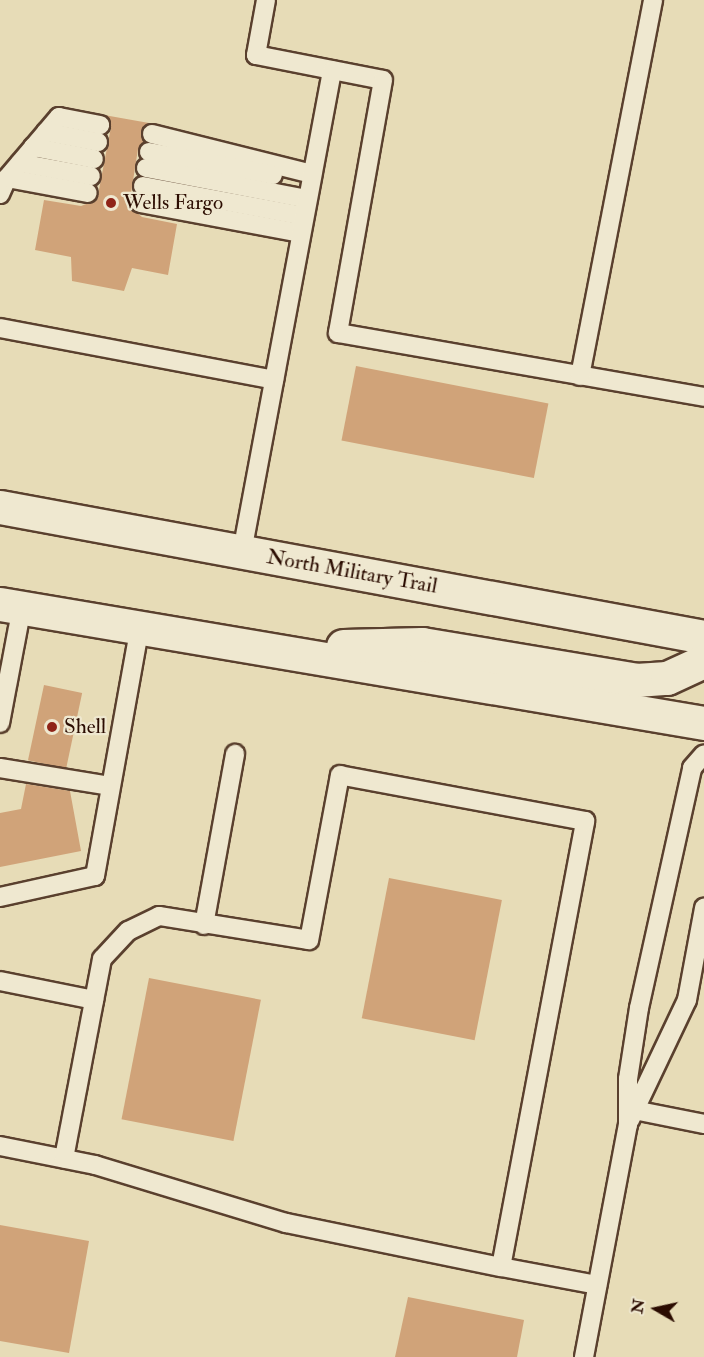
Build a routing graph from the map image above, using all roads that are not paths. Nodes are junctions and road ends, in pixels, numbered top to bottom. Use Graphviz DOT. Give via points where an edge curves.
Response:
graph roads {
  1 [pos="266,0"];
  2 [pos="653,0"];
  3 [pos="332,70"];
  4 [pos="46,132"];
  5 [pos="33,147"];
  6 [pos="94,159"];
  7 [pos="20,163"];
  8 [pos="146,169"];
  9 [pos="4,186"];
  10 [pos="307,201"];
  11 [pos="0,328"];
  12 [pos="579,376"];
  13 [pos="273,380"];
  14 [pos="704,397"];
  15 [pos="0,507"];
  16 [pos="242,552"];
  17 [pos="11,605"];
  18 [pos="140,627"];
  19 [pos="703,639"];
  20 [pos="269,648"];
  21 [pos="0,723"];
  22 [pos="704,723"];
  23 [pos="235,754"];
  24 [pos="704,754"];
  25 [pos="0,768"];
  26 [pos="110,786"];
  27 [pos="0,897"];
  28 [pos="704,908"];
  29 [pos="204,925"];
  30 [pos="0,981"];
  31 [pos="94,1000"];
  32 [pos="631,1118"];
  33 [pos="704,1124"];
  34 [pos="0,1146"];
  35 [pos="64,1158"];
  36 [pos="501,1267"];
  37 [pos="597,1285"];
  38 [pos="584,1357"];
  1 -- 3 [label="lane" via="256,55"];
  2 -- 12 [label="lane"];
  3 -- 10 [label="lane"];
  3 -- 12 [label="lane" via="383,80 338,333"];
  4 -- 5 [label="lane"];
  4 -- 6 [label="lane"];
  4 -- 6 [label="lane" via="59,117"];
  5 -- 6 [label="lane"];
  5 -- 7 [label="lane"];
  6 -- 7 [label="lane"];
  6 -- 9 [label="lane"];
  7 -- 9 [label="lane"];
  8 -- 10 [label="lane"];
  8 -- 10 [label="lane"];
  8 -- 10 [label="lane"];
  10 -- 13 [label="lane"];
  11 -- 13 [label="lane"];
  12 -- 14 [label="lane"];
  13 -- 16 [label="lane"];
  15 -- 16 [label="main road, North Military Trail"];
  16 -- 19 [label="main road, North Military Trail"];
  17 -- 18 [label="main road"];
  17 -- 21 [label="lane"];
  18 -- 20 [label="main road"];
  18 -- 26 [label="lane"];
  19 -- 20 [label="main road" via="667,678 636,680 422,644"];
  20 -- 22 [label="main road"];
  23 -- 29 [label="lane"];
  24 -- 32 [label="lane" via="692,768 639,1008 628,1079"];
  25 -- 26 [label="lane"];
  26 -- 27 [label="lane" via="95,876"];
  28 -- 32 [label="lane" via="687,1000"];
  29 -- 31 [label="lane" via="159,916 128,931 102,959"];
  29 -- 36 [label="lane" via="309,940 340,775 585,821"];
  30 -- 31 [label="lane"];
  31 -- 35 [label="lane"];
  32 -- 33 [label="lane"];
  32 -- 37 [label="lane"];
  34 -- 35 [label="lane"];
  35 -- 36 [label="lane" via="286,1223"];
  36 -- 37 [label="lane"];
  37 -- 38 [label="lane"];
}
